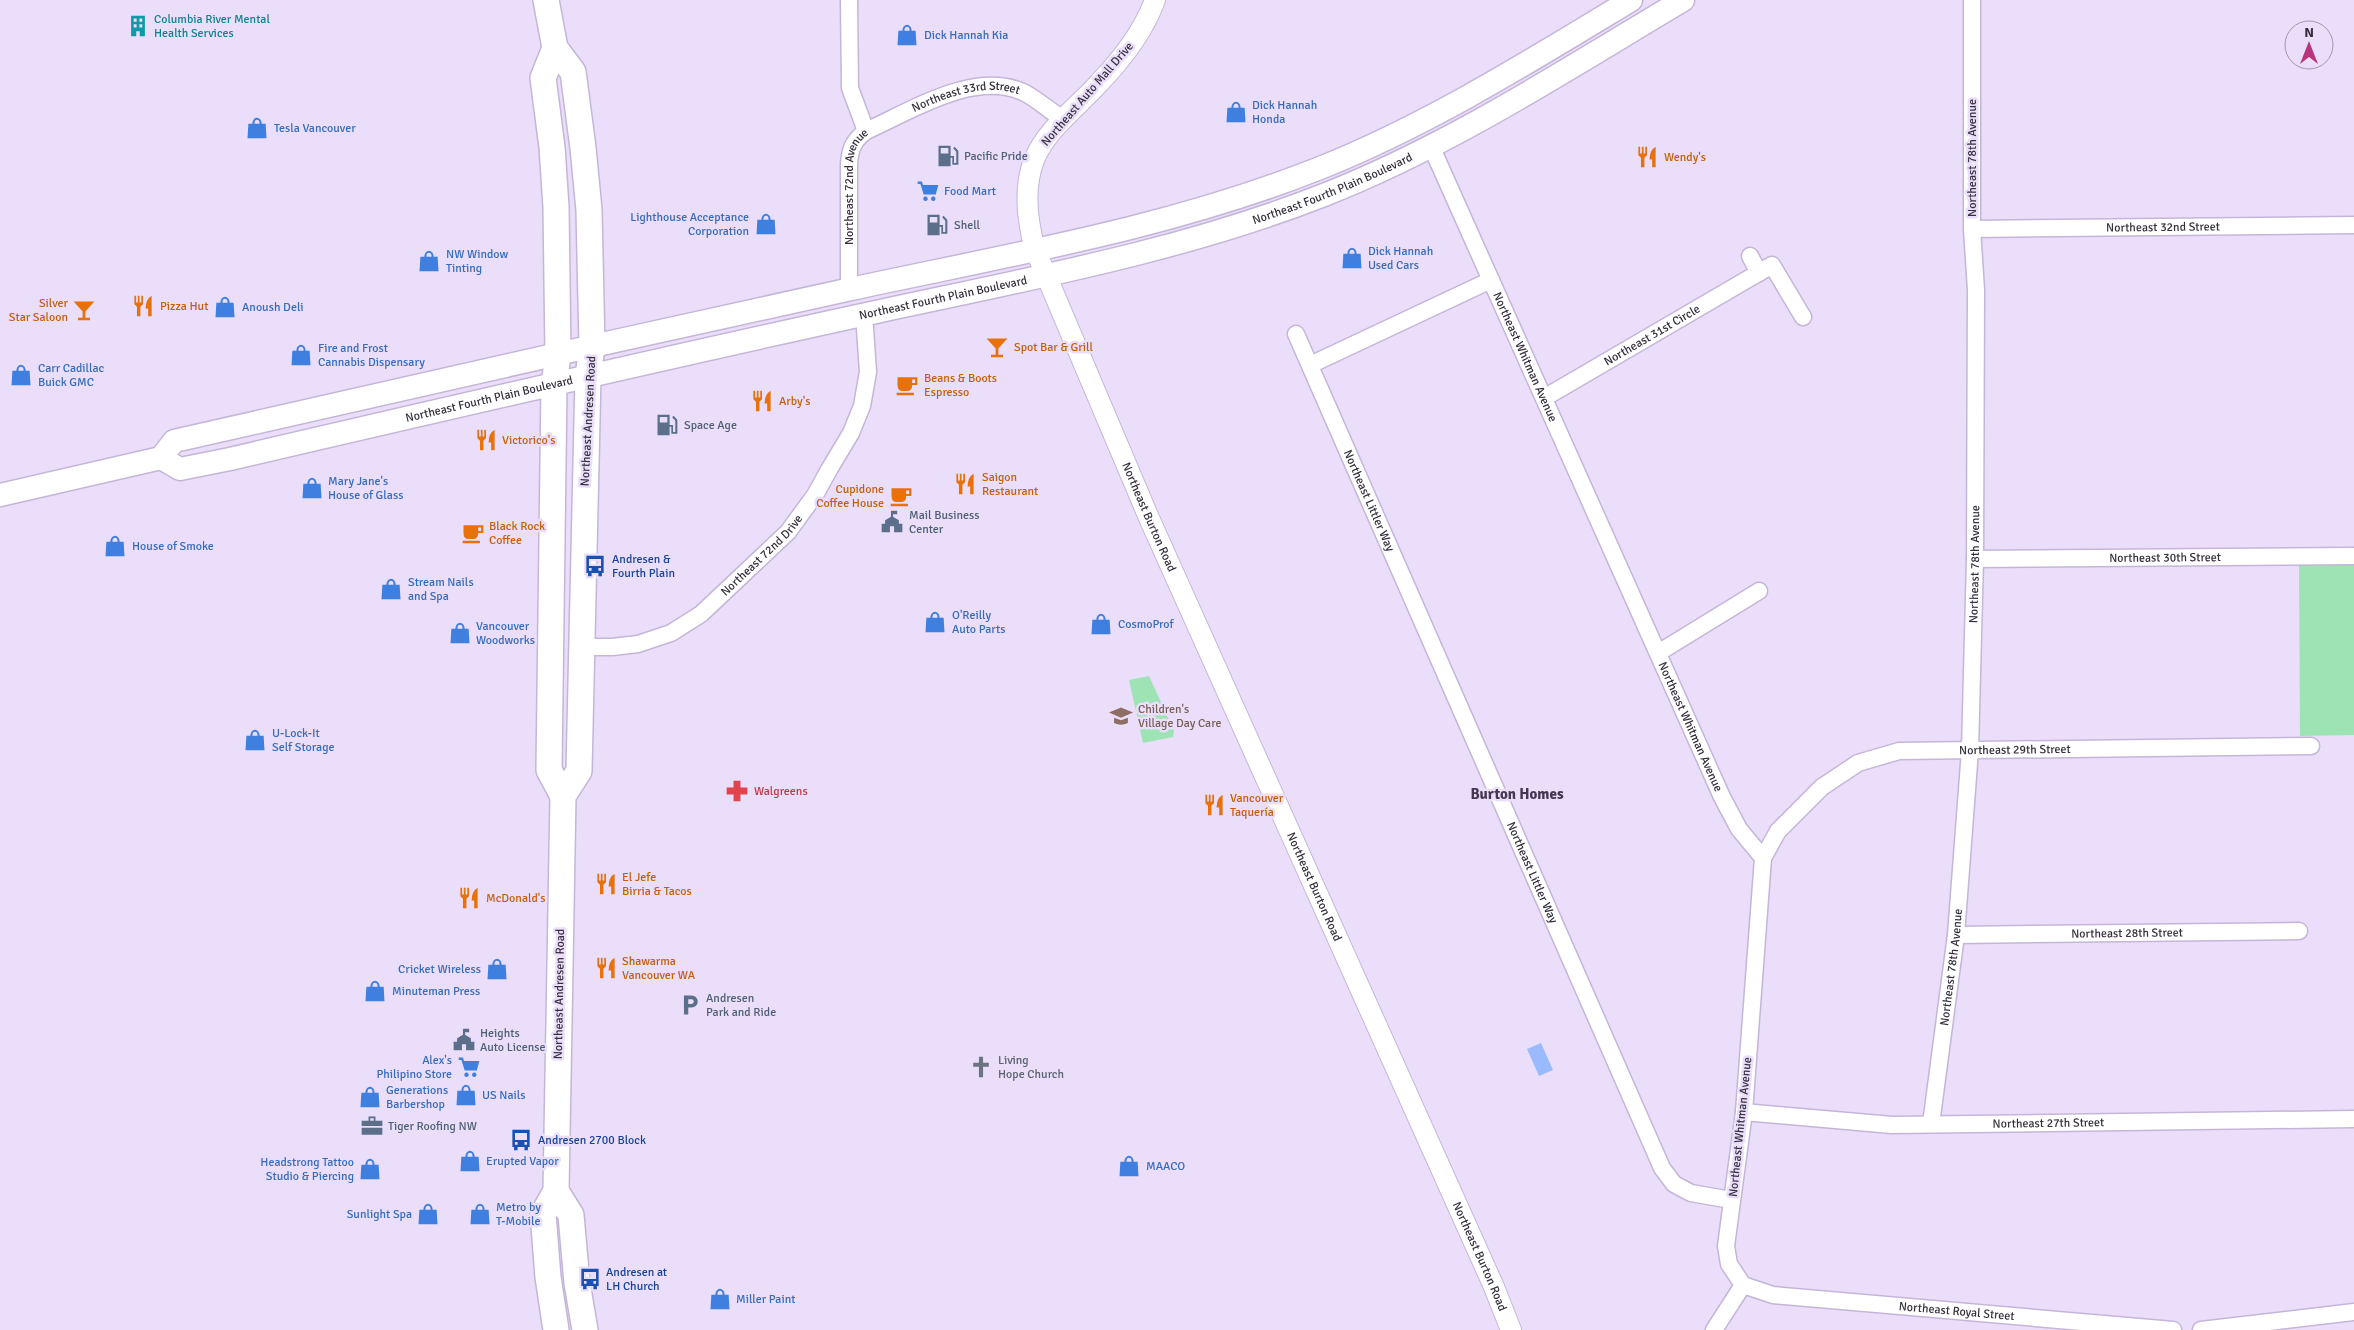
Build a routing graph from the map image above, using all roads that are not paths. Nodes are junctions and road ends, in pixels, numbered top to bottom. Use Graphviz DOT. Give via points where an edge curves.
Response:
graph roads {
  1 [pos="546,0"];
  2 [pos="849,0"];
  3 [pos="1155,0"];
  4 [pos="1631,0"];
  5 [pos="1683,0"];
  6 [pos="1972,0"];
  7 [pos="1566,40"];
  8 [pos="555,48"];
  9 [pos="1063,119"];
  10 [pos="866,131"];
  11 [pos="1431,146"];
  12 [pos="2354,225"];
  13 [pos="1972,229"];
  14 [pos="1035,250"];
  15 [pos="1750,256"];
  16 [pos="1760,273"];
  17 [pos="1046,274"];
  18 [pos="1491,280"];
  19 [pos="849,289"];
  20 [pos="864,314"];
  21 [pos="1803,317"];
  22 [pos="1296,334"];
  23 [pos="592,347"];
  24 [pos="558,354"];
  25 [pos="1310,365"];
  26 [pos="588,376"];
  27 [pos="554,385"];
  28 [pos="1544,398"];
  29 [pos="161,458"];
  30 [pos="0,495"];
  31 [pos="2354,556"];
  32 [pos="1975,559"];
  33 [pos="551,577"];
  34 [pos="1759,591"];
  35 [pos="581,648"];
  36 [pos="1658,653"];
  37 [pos="550,670"];
  38 [pos="2311,746"];
  39 [pos="1970,750"];
  40 [pos="579,771"];
  41 [pos="563,796"];
  42 [pos="1763,858"];
  43 [pos="2299,931"];
  44 [pos="1956,935"];
  45 [pos="1744,1112"];
  46 [pos="2354,1120"];
  47 [pos="1931,1124"];
  48 [pos="556,1191"];
  49 [pos="1732,1200"];
  50 [pos="1743,1285"];
  51 [pos="2354,1312"];
  52 [pos="556,1330"];
  53 [pos="585,1330"];
  54 [pos="1511,1330"];
  55 [pos="1714,1330"];
  56 [pos="2173,1330"];
  57 [pos="2201,1330"];
  1 -- 8 [label="main road, Northeast Andresen Road"];
  2 -- 10 [label="street, Northeast 72nd Avenue" via="850,88"];
  3 -- 9 [label="street, Northeast Auto Mall Drive" via="1136,38 1100,82"];
  4 -- 7 [label="main road, Northeast Fourth Plain Boulevard"];
  5 -- 11 [label="main road, Northeast Fourth Plain Boulevard"];
  6 -- 13 [label="street, Northeast 78th Avenue"];
  7 -- 11 [label="main road" via="1555,58 1432,131 1428,136"];
  7 -- 14 [label="main road, Northeast Fourth Plain Boulevard" via="1420,122 1323,167 1165,219"];
  8 -- 23 [label="main road, Northeast Andresen Road" via="572,72 577,96 589,210"];
  8 -- 24 [label="main road, Northeast Andresen Road" via="543,78 556,208"];
  9 -- 10 [label="street, Northeast 33rd Street" via="1025,93 981,85 956,91"];
  9 -- 14 [label="street, Northeast Auto Mall Drive" via="1044,142 1030,176 1028,223"];
  10 -- 19 [label="street, Northeast 72nd Avenue" via="852,143 850,152"];
  11 -- 17 [label="main road, Northeast Fourth Plain Boulevard" via="1328,194 1275,213 1164,247"];
  11 -- 18 [label="street, Northeast Whitman Avenue"];
  12 -- 13 [label="street, Northeast 32nd Street"];
  13 -- 32 [label="street, Northeast 78th Avenue" via="1976,290"];
  14 -- 17 [label="street, Northeast Burton Road"];
  14 -- 19 [label="main road, Northeast Fourth Plain Boulevard"];
  15 -- 16 [label="street"];
  16 -- 21 [label="street" via="1772,265"];
  16 -- 28 [label="street, Northeast 31st Circle"];
  17 -- 20 [label="main road, Northeast Fourth Plain Boulevard"];
  17 -- 54 [label="street, Northeast Burton Road" via="1153,527"];
  18 -- 25 [label="street"];
  18 -- 28 [label="street, Northeast Whitman Avenue"];
  19 -- 23 [label="main road, Northeast Fourth Plain Boulevard"];
  20 -- 26 [label="main road, Northeast Fourth Plain Boulevard"];
  20 -- 35 [label="street, Northeast 72nd Drive" via="868,372 862,406 822,482 788,532 701,614 671,633 638,644"];
  22 -- 25 [label="street, Northeast Littler Way"];
  23 -- 24 [label="main road, Northeast Fourth Plain Boulevard"];
  23 -- 26 [label="main road, Northeast Andresen Road"];
  24 -- 27 [label="main road, Northeast Andresen Road"];
  24 -- 29 [label="main road, Northeast Fourth Plain Boulevard" via="174,441"];
  25 -- 49 [label="street, Northeast Littler Way" via="1662,1168 1674,1184 1691,1192"];
  26 -- 27 [label="main road, Northeast Fourth Plain Boulevard"];
  26 -- 35 [label="main road, Northeast Andresen Road"];
  27 -- 29 [label="main road, Northeast Fourth Plain Boulevard" via="180,469"];
  27 -- 33 [label="main road, Northeast Andresen Road"];
  28 -- 36 [label="street, Northeast Whitman Avenue"];
  29 -- 30 [label="main road"];
  31 -- 32 [label="street, Northeast 30th Street"];
  32 -- 39 [label="street, Northeast 78th Avenue"];
  33 -- 35 [label="main road" via="566,600 566,642"];
  33 -- 37 [label="main road, Northeast Andresen Road"];
  34 -- 36 [label="street"];
  35 -- 40 [label="main road, Northeast Andresen Road"];
  36 -- 42 [label="street, Northeast Whitman Avenue" via="1722,797 1740,829"];
  37 -- 40 [label="main road" via="559,672 564,678 564,748"];
  37 -- 41 [label="main road, Northeast Andresen Road" via="549,770"];
  38 -- 39 [label="street, Northeast 29th Street"];
  39 -- 42 [label="street, Northeast 29th Street" via="1899,751 1858,763 1822,787 1778,831"];
  39 -- 44 [label="street, Northeast 78th Avenue"];
  40 -- 41 [label="main road"];
  41 -- 48 [label="main road, Northeast Andresen Road"];
  42 -- 45 [label="street, Northeast Whitman Avenue"];
  43 -- 44 [label="street, Northeast 28th Street"];
  44 -- 47 [label="street, Northeast 78th Avenue"];
  45 -- 47 [label="street, Northeast 27th Street" via="1892,1126"];
  45 -- 49 [label="street, Northeast Whitman Avenue"];
  46 -- 47 [label="street, Northeast 27th Street"];
  48 -- 52 [label="main road, Northeast Andresen Road" via="543,1214"];
  48 -- 53 [label="main road" via="571,1215"];
  49 -- 50 [label="street, Northeast Whitman Avenue" via="1726,1246 1729,1264"];
  50 -- 55 [label="street"];
  50 -- 56 [label="street, Northeast Royal Street" via="1773,1295"];
  51 -- 57 [label="street"];
}
